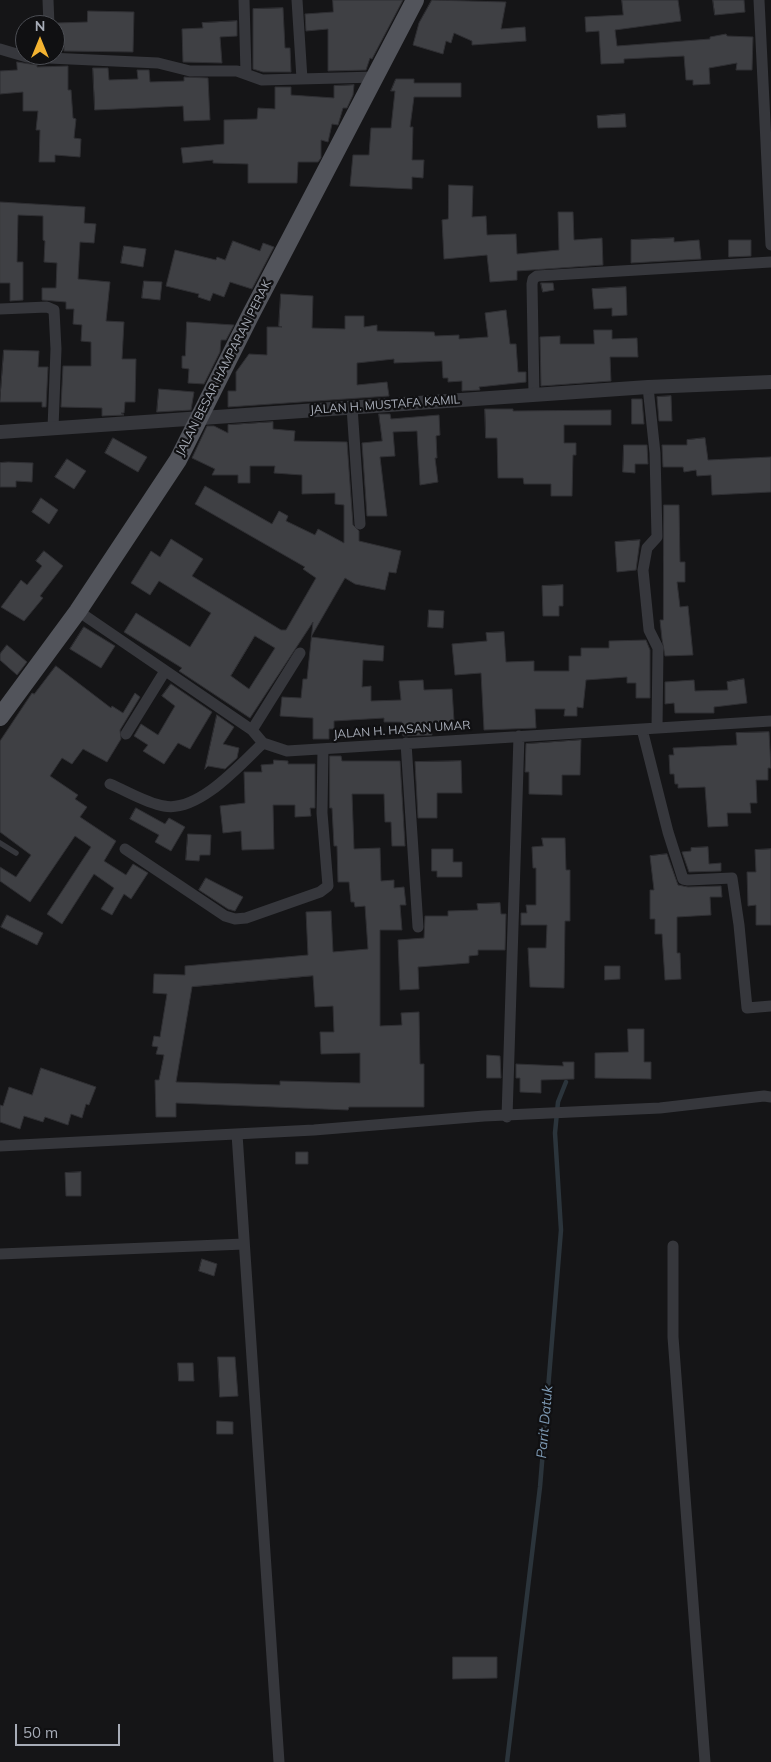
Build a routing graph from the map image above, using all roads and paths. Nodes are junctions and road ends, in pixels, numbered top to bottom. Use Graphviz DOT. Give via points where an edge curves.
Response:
graph roads {
  1 [pos="48,0"];
  2 [pos="244,0"];
  3 [pos="297,0"];
  4 [pos="415,0"];
  5 [pos="759,0"];
  6 [pos="49,15"];
  7 [pos="0,49"];
  8 [pos="15,54"];
  9 [pos="65,57"];
  10 [pos="246,73"];
  11 [pos="376,77"];
  12 [pos="302,79"];
  13 [pos="771,245"];
  14 [pos="771,262"];
  15 [pos="0,309"];
  16 [pos="771,382"];
  17 [pos="648,388"];
  18 [pos="534,395"];
  19 [pos="352,407"];
  20 [pos="201,416"];
  21 [pos="53,428"];
  22 [pos="0,432"];
  23 [pos="360,524"];
  24 [pos="78,611"];
  25 [pos="300,653"];
  26 [pos="165,671"];
  27 [pos="0,717"];
  28 [pos="771,722"];
  29 [pos="657,728"];
  30 [pos="642,729"];
  31 [pos="252,730"];
  32 [pos="126,734"];
  33 [pos="518,736"];
  34 [pos="262,743"];
  35 [pos="406,743"];
  36 [pos="323,750"];
  37 [pos="110,784"];
  38 [pos="0,843"];
  39 [pos="125,849"];
  40 [pos="16,853"];
  41 [pos="418,927"];
  42 [pos="771,1006"];
  43 [pos="771,1097"];
  44 [pos="507,1117"];
  45 [pos="237,1134"];
  46 [pos="0,1146"];
  47 [pos="244,1244"];
  48 [pos="673,1246"];
  49 [pos="0,1254"];
  50 [pos="279,1762"];
  51 [pos="705,1762"];
  1 -- 6 [label="street"];
  2 -- 10 [label="street"];
  3 -- 12 [label="street"];
  4 -- 11 [label="main road, JALAN BESAR HAMPARAN PERAK"];
  5 -- 13 [label="street"];
  7 -- 8 [label="street"];
  9 -- 10 [label="street" via="158,63 190,71"];
  10 -- 12 [label="street" via="262,80"];
  11 -- 12 [label="street"];
  11 -- 20 [label="main road, JALAN BESAR HAMPARAN PERAK"];
  14 -- 18 [label="street" via="537,276 532,284"];
  15 -- 21 [label="street" via="47,307 54,310"];
  16 -- 17 [label="street, JALAN H. MUSTAFA KAMIL"];
  17 -- 18 [label="street, JALAN H. MUSTAFA KAMIL"];
  17 -- 29 [label="street" via="655,453 657,538 644,555 643,580 649,630 658,648"];
  18 -- 19 [label="street, JALAN H. MUSTAFA KAMIL"];
  19 -- 20 [label="street, JALAN H. MUSTAFA KAMIL"];
  19 -- 23 [label="street"];
  20 -- 21 [label="street, JALAN H. MUSTAFA KAMIL"];
  20 -- 24 [label="main road, JALAN BESAR HAMPARAN PERAK" via="178,460"];
  21 -- 22 [label="street, JALAN H. MUSTAFA KAMIL"];
  24 -- 26 [label="street"];
  24 -- 27 [label="main road, JALAN BESAR HAMPARAN PERAK"];
  25 -- 31 [label="street"];
  26 -- 31 [label="street"];
  26 -- 32 [label="street"];
  28 -- 29 [label="street, JALAN H. HASAN UMAR"];
  29 -- 30 [label="street, JALAN H. HASAN UMAR"];
  30 -- 33 [label="street, JALAN H. HASAN UMAR"];
  30 -- 42 [label="street" via="683,878 732,878 747,1008"];
  31 -- 34 [label="street"];
  33 -- 35 [label="street, JALAN H. HASAN UMAR"];
  33 -- 44 [label="street"];
  34 -- 36 [label="street, JALAN H. HASAN UMAR" via="287,751"];
  34 -- 37 [label="street" via="224,780 186,806 164,806"];
  35 -- 36 [label="street, JALAN H. HASAN UMAR"];
  35 -- 41 [label="street"];
  36 -- 39 [label="street" via="322,813 328,886 320,892 246,918 234,919"];
  38 -- 40 [label="lane"];
  43 -- 44 [label="street" via="660,1108"];
  44 -- 45 [label="street"];
  45 -- 46 [label="street"];
  45 -- 47 [label="street"];
  47 -- 49 [label="street"];
  47 -- 50 [label="street"];
  48 -- 51 [label="street" via="673,1337"];
}
